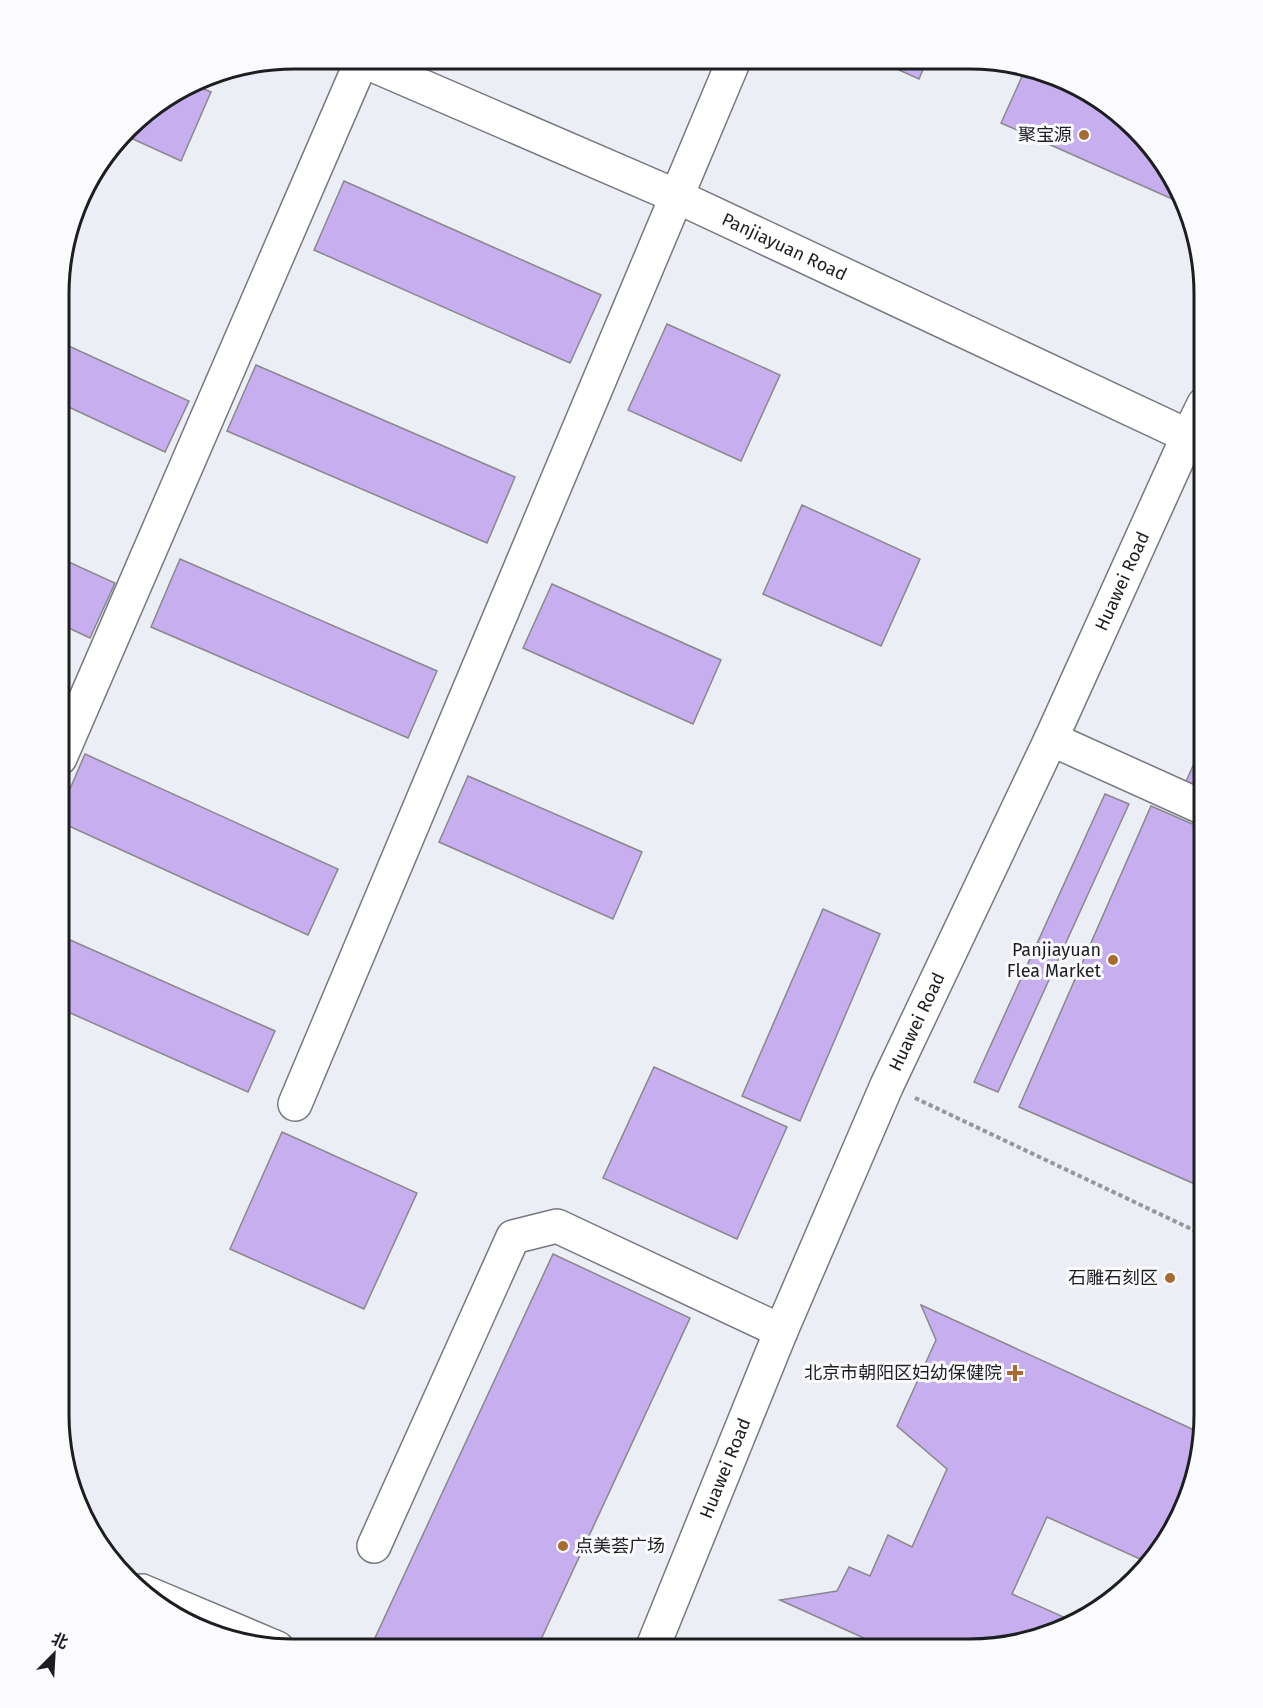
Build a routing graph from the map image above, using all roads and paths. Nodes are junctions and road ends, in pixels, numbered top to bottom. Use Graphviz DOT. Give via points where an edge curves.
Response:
graph roads {
  1 [pos="356,69"];
  2 [pos="383,69"];
  3 [pos="730,69"];
  4 [pos="676,196"];
  5 [pos="1194,439"];
  6 [pos="1194,451"];
  7 [pos="69,737"];
  8 [pos="1051,739"];
  9 [pos="1194,803"];
  10 [pos="887,1085"];
  11 [pos="295,1104"];
  12 [pos="1194,1230"];
  13 [pos="781,1331"];
  14 [pos="374,1546"];
  15 [pos="175,1605"];
  16 [pos="238,1632"];
  17 [pos="656,1639"];
  1 -- 7 [label="street"];
  2 -- 4 [label="street, Panjiayuan Road"];
  3 -- 4 [label="street"];
  4 -- 5 [label="street, Panjiayuan Road"];
  4 -- 11 [label="street"];
  6 -- 8 [label="street, Huawei Road"];
  8 -- 9 [label="street"];
  8 -- 10 [label="street, Huawei Road"];
  10 -- 12 [label="path"];
  10 -- 13 [label="street, Huawei Road"];
  13 -- 14 [label="street" via="557,1226 513,1237"];
  13 -- 17 [label="street, Huawei Road"];
  15 -- 16 [label="street"];
}
